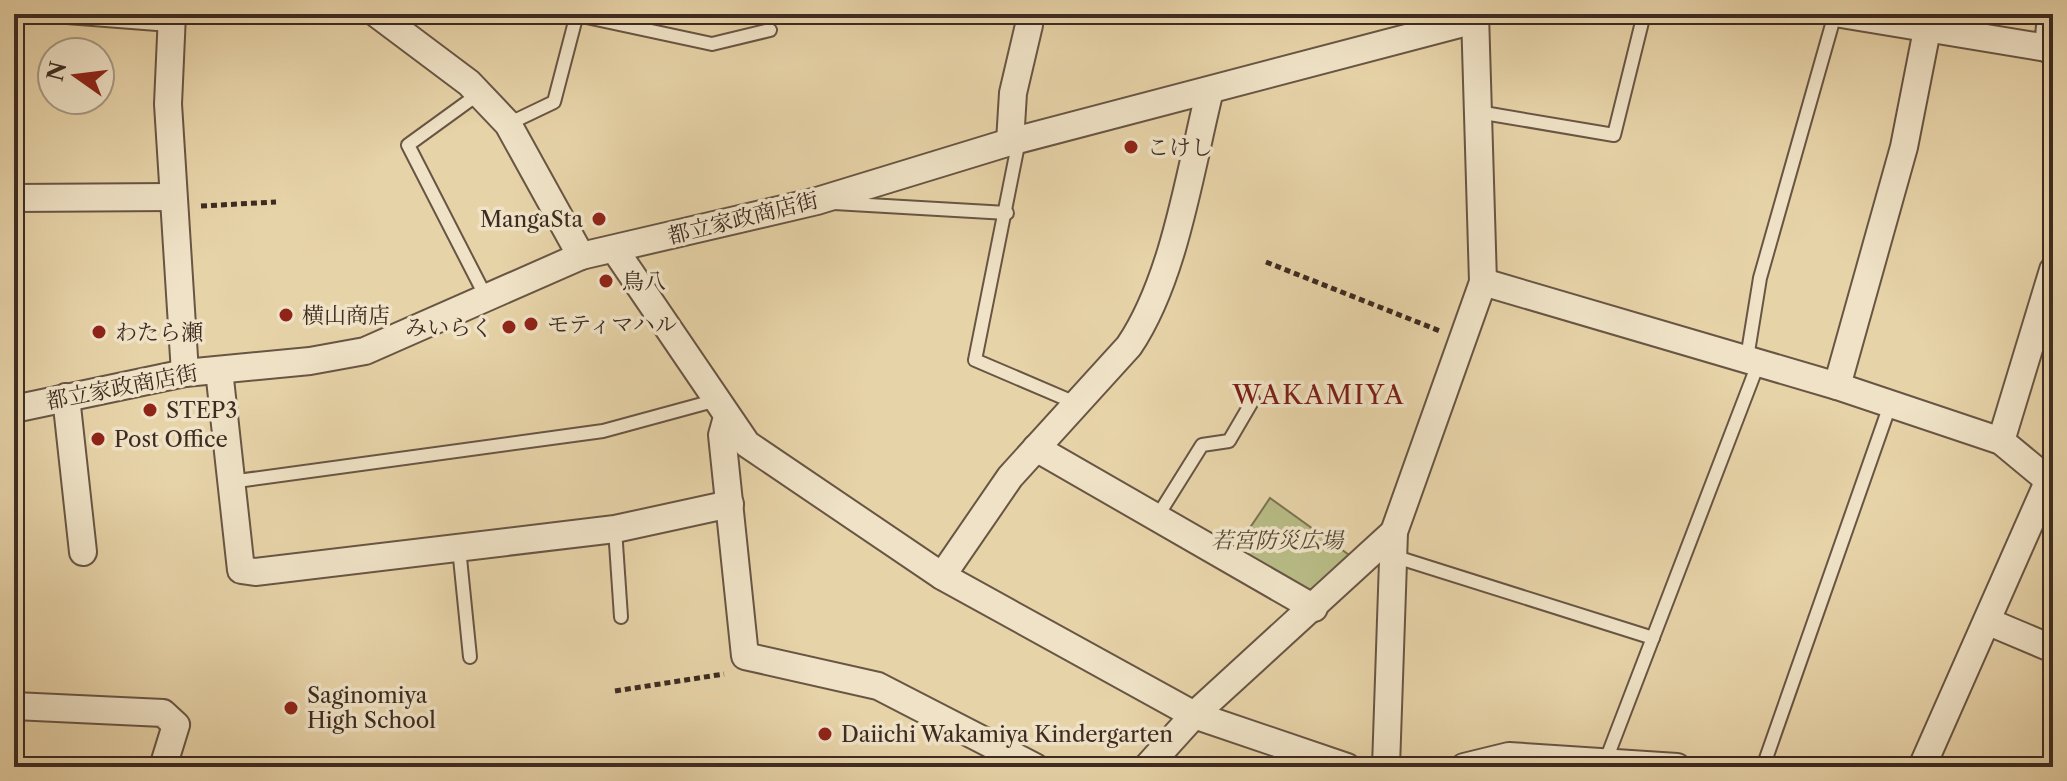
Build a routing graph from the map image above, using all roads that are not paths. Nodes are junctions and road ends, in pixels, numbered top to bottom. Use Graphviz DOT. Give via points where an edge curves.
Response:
graph roads {
  1 [pos="28,14"];
  2 [pos="377,14"];
  3 [pos="577,14"];
  4 [pos="1028,14"];
  5 [pos="1644,14"];
  6 [pos="1838,14"];
  7 [pos="2051,14"];
  8 [pos="1475,17"];
  9 [pos="171,20"];
  10 [pos="770,30"];
  11 [pos="1927,30"];
  12 [pos="2051,49"];
  13 [pos="1210,90"];
  14 [pos="477,95"];
  15 [pos="1478,112"];
  16 [pos="508,124"];
  17 [pos="1014,141"];
  18 [pos="14,198"];
  19 [pos="817,201"];
  20 [pos="173,203"];
  21 [pos="1007,213"];
  22 [pos="615,250"];
  23 [pos="581,256"];
  24 [pos="2053,270"];
  25 [pos="1483,282"];
  26 [pos="486,297"];
  27 [pos="1752,361"];
  28 [pos="219,370"];
  29 [pos="185,373"];
  30 [pos="1837,386"];
  31 [pos="66,397"];
  32 [pos="1253,400"];
  33 [pos="1078,404"];
  34 [pos="1890,405"];
  35 [pos="722,408"];
  36 [pos="14,409"];
  37 [pos="2001,441"];
  38 [pos="1036,448"];
  39 [pos="230,482"];
  40 [pos="2050,483"];
  41 [pos="730,504"];
  42 [pos="1157,517"];
  43 [pos="615,529"];
  44 [pos="1394,544"];
  45 [pos="459,548"];
  46 [pos="83,552"];
  47 [pos="942,576"];
  48 [pos="1314,608"];
  49 [pos="621,617"];
  50 [pos="1989,622"];
  51 [pos="1653,638"];
  52 [pos="2053,649"];
  53 [pos="470,657"];
  54 [pos="14,706"];
  55 [pos="1194,715"];
  56 [pos="1606,760"];
  57 [pos="163,767"];
  58 [pos="1035,767"];
  59 [pos="1147,767"];
  60 [pos="1347,767"];
  61 [pos="1386,767"];
  62 [pos="1464,767"];
  63 [pos="1677,767"];
  64 [pos="1763,767"];
  65 [pos="1922,767"];
  1 -- 9 [label="lane"];
  2 -- 14 [label="street" via="469,83"];
  3 -- 10 [label="lane" via="712,44"];
  3 -- 16 [label="lane" via="554,102"];
  4 -- 17 [label="street" via="1013,93"];
  5 -- 15 [label="lane" via="1614,135"];
  6 -- 11 [label="street"];
  6 -- 27 [label="lane" via="1760,278"];
  7 -- 12 [label="street"];
  8 -- 13 [label="street, 都立家政商店街"];
  8 -- 15 [label="street"];
  9 -- 20 [label="street"];
  11 -- 12 [label="street"];
  11 -- 30 [label="street" via="1904,147"];
  13 -- 17 [label="street, 都立家政商店街"];
  13 -- 33 [label="street" via="1145,323"];
  14 -- 16 [label="street"];
  14 -- 26 [label="lane" via="408,145"];
  15 -- 25 [label="street"];
  16 -- 23 [label="street"];
  17 -- 19 [label="street, 都立家政商店街"];
  17 -- 21 [label="lane"];
  18 -- 20 [label="street"];
  19 -- 21 [label="lane"];
  19 -- 22 [label="street, 都立家政商店街"];
  20 -- 29 [label="street"];
  21 -- 33 [label="lane" via="975,360"];
  22 -- 23 [label="street, 都立家政商店街"];
  22 -- 35 [label="street"];
  23 -- 26 [label="street, 都立家政商店街"];
  24 -- 37 [label="street"];
  25 -- 27 [label="street"];
  25 -- 44 [label="street"];
  26 -- 28 [label="street, 都立家政商店街" via="365,351"];
  27 -- 30 [label="street"];
  27 -- 51 [label="lane"];
  28 -- 29 [label="street, 都立家政商店街"];
  28 -- 39 [label="street"];
  29 -- 31 [label="street, 都立家政商店街"];
  30 -- 34 [label="street"];
  31 -- 36 [label="street, 都立家政商店街"];
  31 -- 46 [label="street"];
  32 -- 42 [label="lane" via="1229,441 1202,445"];
  33 -- 38 [label="street"];
  34 -- 37 [label="street"];
  34 -- 64 [label="lane"];
  35 -- 39 [label="lane" via="603,431"];
  35 -- 41 [label="street"];
  35 -- 47 [label="street" via="747,444"];
  37 -- 40 [label="street"];
  38 -- 42 [label="street"];
  38 -- 47 [label="street"];
  39 -- 45 [label="street" via="241,570"];
  40 -- 50 [label="street"];
  41 -- 43 [label="street"];
  41 -- 58 [label="street" via="745,656 878,686"];
  42 -- 48 [label="street"];
  43 -- 45 [label="street"];
  43 -- 49 [label="lane"];
  44 -- 48 [label="street"];
  44 -- 51 [label="lane"];
  44 -- 61 [label="street"];
  45 -- 53 [label="lane"];
  47 -- 55 [label="street"];
  48 -- 55 [label="street"];
  50 -- 52 [label="street"];
  50 -- 65 [label="street"];
  51 -- 56 [label="lane"];
  54 -- 57 [label="street" via="163,713 176,725"];
  55 -- 59 [label="street"];
  55 -- 60 [label="street"];
  56 -- 62 [label="street" via="1509,756"];
  56 -- 63 [label="street"];
}
